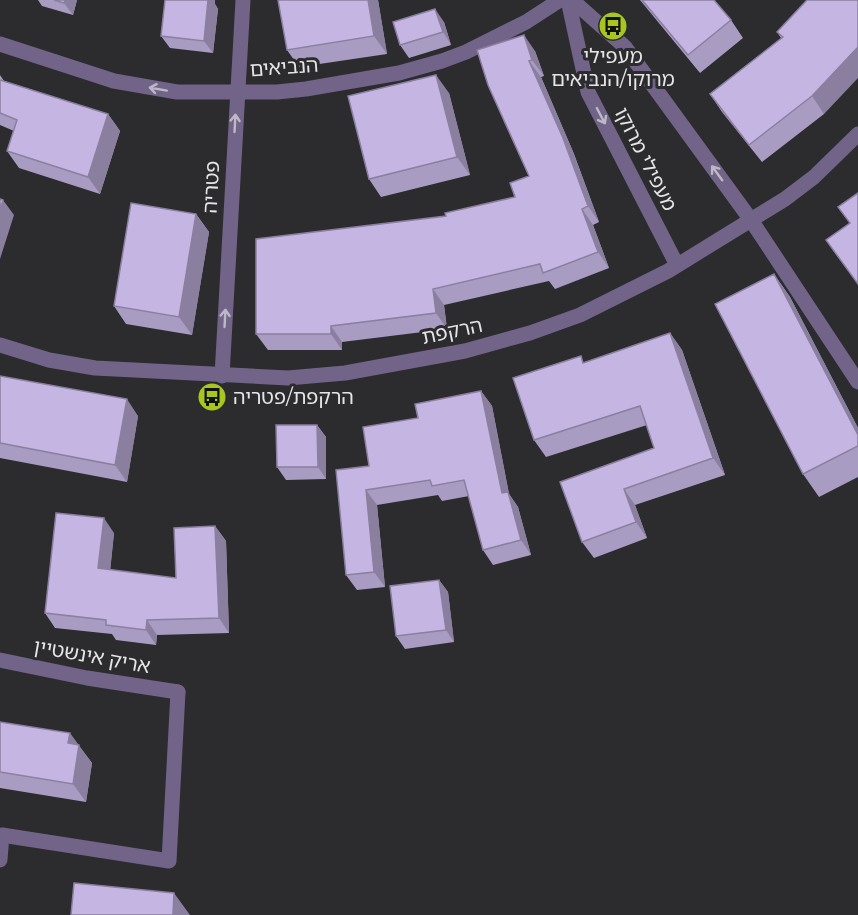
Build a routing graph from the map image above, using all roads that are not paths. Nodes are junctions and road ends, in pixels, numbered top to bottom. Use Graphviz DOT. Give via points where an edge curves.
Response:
graph roads {
  1 [pos="243,0"];
  2 [pos="560,0"];
  3 [pos="570,0"];
  4 [pos="0,44"];
  5 [pos="237,91"];
  6 [pos="858,135"];
  7 [pos="752,220"];
  8 [pos="677,265"];
  9 [pos="0,345"];
  10 [pos="222,376"];
  11 [pos="858,382"];
  12 [pos="0,660"];
  13 [pos="1,835"];
  14 [pos="0,860"];
  1 -- 5 [label="street, פטריה"];
  2 -- 5 [label="street, הנביאים" via="466,52 421,67 306,89"];
  7 -- 3 [label="street, מעפילי מרוקו, one-way" via="625,47"];
  3 -- 8 [label="street, מעפילי מרוקו, one-way" via="588,92"];
  5 -- 4 [label="street, הנביאים, one-way" via="177,92 114,81"];
  10 -- 5 [label="street, פטריה, one-way"];
  6 -- 7 [label="street, הרקפת" via="814,177"];
  7 -- 8 [label="street, הרקפת"];
  7 -- 11 [label="street, מעפילי מרוקו"];
  8 -- 10 [label="street, הרקפת" via="580,315 465,351 345,373 288,378"];
  9 -- 10 [label="street, הרקפת" via="49,360 95,368"];
  12 -- 13 [label="street, אריק אינשטיין" via="178,692 169,861"];
  13 -- 14 [label="street"];
}
